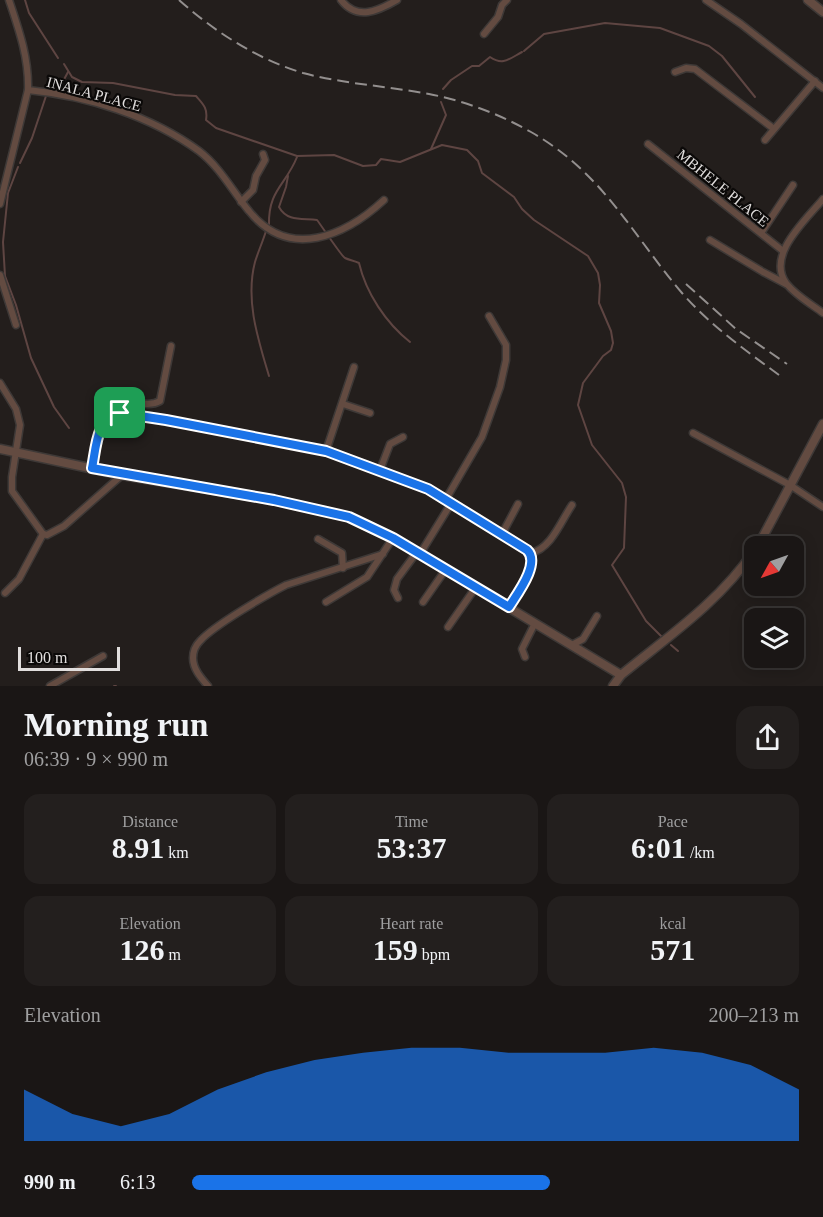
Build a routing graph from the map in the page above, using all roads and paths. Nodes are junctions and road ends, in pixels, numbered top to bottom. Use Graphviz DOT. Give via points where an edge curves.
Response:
graph roads {
  1 [pos="9,0"];
  2 [pos="341,0"];
  3 [pos="397,0"];
  4 [pos="507,0"];
  5 [pos="706,0"];
  6 [pos="807,0"];
  7 [pos="823,12"];
  8 [pos="484,34"];
  9 [pos="675,72"];
  10 [pos="814,81"];
  11 [pos="823,88"];
  12 [pos="28,90"];
  13 [pos="774,129"];
  14 [pos="765,140"];
  15 [pos="648,144"];
  16 [pos="262,154"];
  17 [pos="793,185"];
  18 [pos="823,199"];
  19 [pos="384,200"];
  20 [pos="241,201"];
  21 [pos="0,204"];
  22 [pos="761,233"];
  23 [pos="710,240"];
  24 [pos="783,251"];
  25 [pos="0,275"];
  26 [pos="787,284"];
  27 [pos="823,313"];
  28 [pos="489,316"];
  29 [pos="16,325"];
  30 [pos="171,346"];
  31 [pos="354,367"];
  32 [pos="1,385"];
  33 [pos="343,404"];
  34 [pos="370,412"];
  35 [pos="114,414"];
  36 [pos="823,424"];
  37 [pos="693,433"];
  38 [pos="403,438"];
  39 [pos="0,449"];
  40 [pos="326,451"];
  41 [pos="16,452"];
  42 [pos="92,468"];
  43 [pos="380,470"];
  44 [pos="122,475"];
  45 [pos="790,485"];
  46 [pos="449,501"];
  47 [pos="518,504"];
  48 [pos="572,505"];
  49 [pos="823,507"];
  50 [pos="43,534"];
  51 [pos="502,534"];
  52 [pos="763,536"];
  53 [pos="393,538"];
  54 [pos="318,539"];
  55 [pos="419,553"];
  56 [pos="531,553"];
  57 [pos="383,554"];
  58 [pos="744,565"];
  59 [pos="343,568"];
  60 [pos="446,569"];
  61 [pos="476,587"];
  62 [pos="4,593"];
  63 [pos="398,598"];
  64 [pos="326,602"];
  65 [pos="423,602"];
  66 [pos="509,607"];
  67 [pos="597,615"];
  68 [pos="535,623"];
  69 [pos="448,627"];
  70 [pos="572,645"];
  71 [pos="103,656"];
  72 [pos="525,657"];
  73 [pos="621,675"];
  74 [pos="50,686"];
  75 [pos="208,686"];
  76 [pos="613,686"];
  1 -- 12 [label="street" via="24,46"];
  2 -- 3 [label="street" via="351,9 367,13"];
  4 -- 8 [label="street"];
  5 -- 10 [label="street"];
  6 -- 7 [label="street"];
  9 -- 13 [label="street" via="695,69"];
  10 -- 11 [label="street"];
  10 -- 13 [label="street"];
  12 -- 20 [label="street, INALA PLACE" via="56,93 126,112 166,130 205,156"];
  12 -- 21 [label="street"];
  13 -- 14 [label="street"];
  15 -- 22 [label="street, MBHELE PLACE"];
  16 -- 20 [label="street" via="265,160 253,190"];
  17 -- 22 [label="street"];
  18 -- 24 [label="street"];
  19 -- 20 [label="street, INALA PLACE" via="339,231 321,238 297,240 259,223"];
  22 -- 24 [label="street, MBHELE PLACE"];
  23 -- 26 [label="street"];
  24 -- 26 [label="street" via="781,267"];
  25 -- 29 [label="street"];
  26 -- 27 [label="street"];
  28 -- 46 [label="street" via="506,345 506,360 482,437"];
  30 -- 35 [label="street" via="160,401 148,404 118,400"];
  31 -- 33 [label="street"];
  32 -- 41 [label="street" via="19,417"];
  33 -- 34 [label="street"];
  33 -- 40 [label="street"];
  35 -- 40 [label="street" via="166,420"];
  35 -- 42 [label="street" via="101,429"];
  36 -- 45 [label="street"];
  37 -- 45 [label="street"];
  38 -- 43 [label="street" via="390,444"];
  39 -- 41 [label="street"];
  40 -- 43 [label="street"];
  41 -- 42 [label="street"];
  41 -- 50 [label="street" via="12,490"];
  42 -- 44 [label="street"];
  43 -- 46 [label="street"];
  44 -- 50 [label="street" via="64,526"];
  44 -- 53 [label="street" via="328,512 349,517"];
  45 -- 49 [label="street"];
  45 -- 52 [label="street"];
  46 -- 51 [label="street"];
  46 -- 55 [label="street"];
  47 -- 51 [label="street"];
  48 -- 56 [label="street" via="546,546"];
  50 -- 62 [label="street" via="19,579"];
  51 -- 56 [label="street"];
  53 -- 55 [label="street"];
  53 -- 57 [label="street"];
  54 -- 59 [label="street" via="340,550"];
  55 -- 60 [label="street"];
  55 -- 63 [label="street" via="397,579 394,590"];
  56 -- 66 [label="street" via="529,572"];
  57 -- 59 [label="street"];
  57 -- 64 [label="street" via="367,577"];
  58 -- 73 [label="street" via="708,605"];
  59 -- 75 [label="street" via="279,588 206,636 193,657 197,673"];
  60 -- 61 [label="street"];
  60 -- 65 [label="street"];
  61 -- 66 [label="street"];
  61 -- 69 [label="street"];
  66 -- 68 [label="street"];
  67 -- 70 [label="street" via="583,639"];
  68 -- 70 [label="street"];
  68 -- 72 [label="street" via="522,649"];
  70 -- 73 [label="street"];
  71 -- 74 [label="street"];
  73 -- 76 [label="street"];
}
